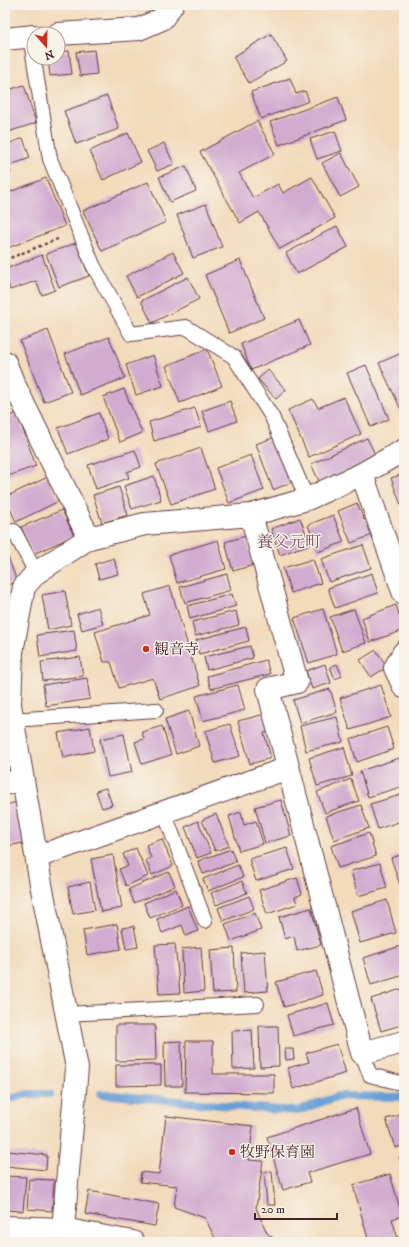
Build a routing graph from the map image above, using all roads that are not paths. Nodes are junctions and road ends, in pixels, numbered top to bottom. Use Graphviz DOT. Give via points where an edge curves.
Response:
graph roads {
  1 [pos="172,5"];
  2 [pos="66,34"];
  3 [pos="26,37"];
  4 [pos="5,40"];
  5 [pos="36,66"];
  6 [pos="5,362"];
  7 [pos="9,383"];
  8 [pos="404,450"];
  9 [pos="362,474"];
  10 [pos="307,499"];
  11 [pos="251,516"];
  12 [pos="14,531"];
  13 [pos="89,538"];
  14 [pos="36,573"];
  15 [pos="404,594"];
  16 [pos="404,652"];
  17 [pos="404,687"];
  18 [pos="9,710"];
  19 [pos="156,710"];
  20 [pos="288,768"];
  21 [pos="14,781"];
  22 [pos="164,812"];
  23 [pos="37,857"];
  24 [pos="205,921"];
  25 [pos="257,1004"];
  26 [pos="66,1014"];
  27 [pos="404,1042"];
  28 [pos="362,1053"];
  29 [pos="404,1084"];
  30 [pos="5,1227"];
  31 [pos="63,1229"];
  32 [pos="133,1242"];
  1 -- 2 [label="street" via="162,19 139,29"];
  3 -- 4 [label="street"];
  5 -- 10 [label="lane" via="50,159 93,265 131,334 186,327 234,358 272,417"];
  6 -- 7 [label="street"];
  7 -- 13 [label="street"];
  8 -- 9 [label="street"];
  9 -- 10 [label="street"];
  9 -- 15 [label="street"];
  10 -- 11 [label="street"];
  11 -- 13 [label="street" via="145,524"];
  11 -- 20 [label="street" via="297,682 268,689"];
  12 -- 14 [label="lane"];
  13 -- 14 [label="street"];
  14 -- 18 [label="street" via="24,587 12,652"];
  16 -- 17 [label="street" via="395,668"];
  18 -- 19 [label="lane"];
  18 -- 21 [label="street"];
  20 -- 22 [label="street"];
  20 -- 28 [label="street"];
  21 -- 23 [label="street"];
  22 -- 23 [label="street"];
  22 -- 24 [label="lane"];
  23 -- 26 [label="street"];
  25 -- 26 [label="lane"];
  26 -- 31 [label="street" via="77,1068"];
  27 -- 28 [label="street"];
  28 -- 29 [label="lane" via="370,1075"];
  30 -- 31 [label="street"];
  31 -- 32 [label="street"];
}
